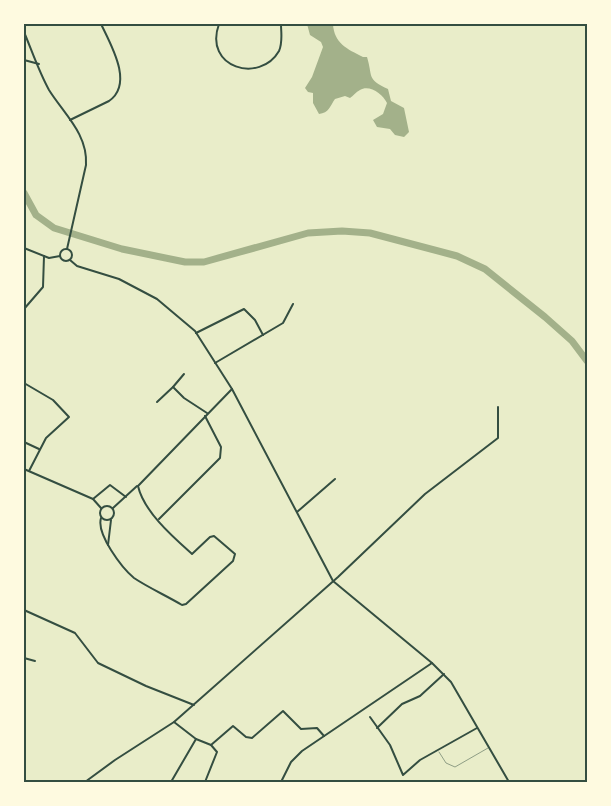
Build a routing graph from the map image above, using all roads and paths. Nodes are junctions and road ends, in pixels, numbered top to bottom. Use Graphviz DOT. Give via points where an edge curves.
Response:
graph roads {
  1 [pos="101,24"];
  2 [pos="219,24"];
  3 [pos="281,24"];
  4 [pos="586,24"];
  5 [pos="587,28"];
  6 [pos="24,32"];
  7 [pos="24,60"];
  8 [pos="38,64"];
  9 [pos="70,120"];
  10 [pos="24,248"];
  11 [pos="67,249"];
  12 [pos="44,256"];
  13 [pos="60,256"];
  14 [pos="70,260"];
  15 [pos="293,304"];
  16 [pos="24,309"];
  17 [pos="196,333"];
  18 [pos="263,335"];
  19 [pos="215,364"];
  20 [pos="184,374"];
  21 [pos="24,383"];
  22 [pos="173,387"];
  23 [pos="232,389"];
  24 [pos="157,402"];
  25 [pos="498,407"];
  26 [pos="207,413"];
  27 [pos="205,416"];
  28 [pos="24,442"];
  29 [pos="39,449"];
  30 [pos="24,469"];
  31 [pos="29,471"];
  32 [pos="335,479"];
  33 [pos="138,486"];
  34 [pos="126,497"];
  35 [pos="93,499"];
  36 [pos="102,508"];
  37 [pos="113,508"];
  38 [pos="297,512"];
  39 [pos="101,518"];
  40 [pos="111,518"];
  41 [pos="158,519"];
  42 [pos="108,545"];
  43 [pos="333,581"];
  44 [pos="24,610"];
  45 [pos="24,658"];
  46 [pos="35,661"];
  47 [pos="432,663"];
  48 [pos="444,674"];
  49 [pos="194,705"];
  50 [pos="370,717"];
  51 [pos="174,722"];
  52 [pos="377,728"];
  53 [pos="477,728"];
  54 [pos="324,736"];
  55 [pos="196,739"];
  56 [pos="211,745"];
  57 [pos="489,748"];
  58 [pos="438,750"];
  59 [pos="85,782"];
  60 [pos="171,782"];
  61 [pos="205,782"];
  62 [pos="281,782"];
  63 [pos="509,782"];
  1 -- 9 [label="street" via="116,59 120,86 114,97"];
  2 -- 3 [label="street" via="215,36 219,54 230,65 239,68 254,68 271,60 282,41"];
  4 -- 5 [label="street"];
  6 -- 8 [label="street"];
  7 -- 8 [label="street"];
  8 -- 9 [label="street" via="48,88"];
  9 -- 11 [label="street" via="87,152"];
  10 -- 12 [label="street"];
  11 -- 13 [label="street" via="61,251"];
  11 -- 14 [label="street" via="72,252"];
  12 -- 13 [label="street"];
  12 -- 16 [label="street" via="43,288"];
  13 -- 14 [label="street" via="63,260"];
  14 -- 17 [label="street" via="77,266 119,279 157,299"];
  15 -- 18 [label="street" via="283,323"];
  17 -- 18 [label="street" via="244,308"];
  17 -- 19 [label="street"];
  18 -- 19 [label="street"];
  19 -- 23 [label="street"];
  20 -- 22 [label="street"];
  21 -- 29 [label="street" via="53,400 69,417"];
  22 -- 24 [label="street"];
  22 -- 26 [label="street"];
  23 -- 26 [label="street"];
  23 -- 38 [label="street"];
  25 -- 43 [label="street" via="498,438 425,494"];
  26 -- 27 [label="street"];
  27 -- 33 [label="street"];
  27 -- 41 [label="street" via="221,447 220,458"];
  28 -- 29 [label="street"];
  29 -- 31 [label="street"];
  30 -- 31 [label="street"];
  31 -- 35 [label="street"];
  32 -- 38 [label="street"];
  33 -- 34 [label="street"];
  33 -- 41 [label="street"];
  34 -- 35 [label="street" via="110,485"];
  34 -- 37 [label="street"];
  35 -- 36 [label="street"];
  36 -- 37 [label="street" via="107,505"];
  36 -- 39 [label="street"];
  37 -- 40 [label="street"];
  38 -- 43 [label="street"];
  39 -- 40 [label="street" via="107,521"];
  39 -- 42 [label="street"];
  40 -- 42 [label="street"];
  41 -- 42 [label="street" via="192,554 214,536 236,556 186,604 182,605 135,578"];
  43 -- 47 [label="street"];
  43 -- 49 [label="street"];
  44 -- 49 [label="street" via="75,634 98,663"];
  45 -- 46 [label="street"];
  47 -- 48 [label="street"];
  47 -- 54 [label="street"];
  48 -- 52 [label="street" via="420,696 402,704"];
  48 -- 53 [label="street" via="452,682"];
  49 -- 51 [label="street"];
  50 -- 52 [label="street"];
  51 -- 55 [label="street"];
  51 -- 59 [label="street"];
  52 -- 58 [label="street" via="390,745 403,774"];
  53 -- 57 [label="street"];
  53 -- 58 [label="street"];
  54 -- 56 [label="street" via="317,728 302,729 283,711 252,738 246,738 233,726"];
  54 -- 62 [label="street" via="291,762"];
  55 -- 56 [label="street"];
  55 -- 60 [label="street"];
  56 -- 61 [label="street" via="217,756"];
  57 -- 58 [label="lane" via="455,767 446,764"];
  57 -- 63 [label="street"];
}
